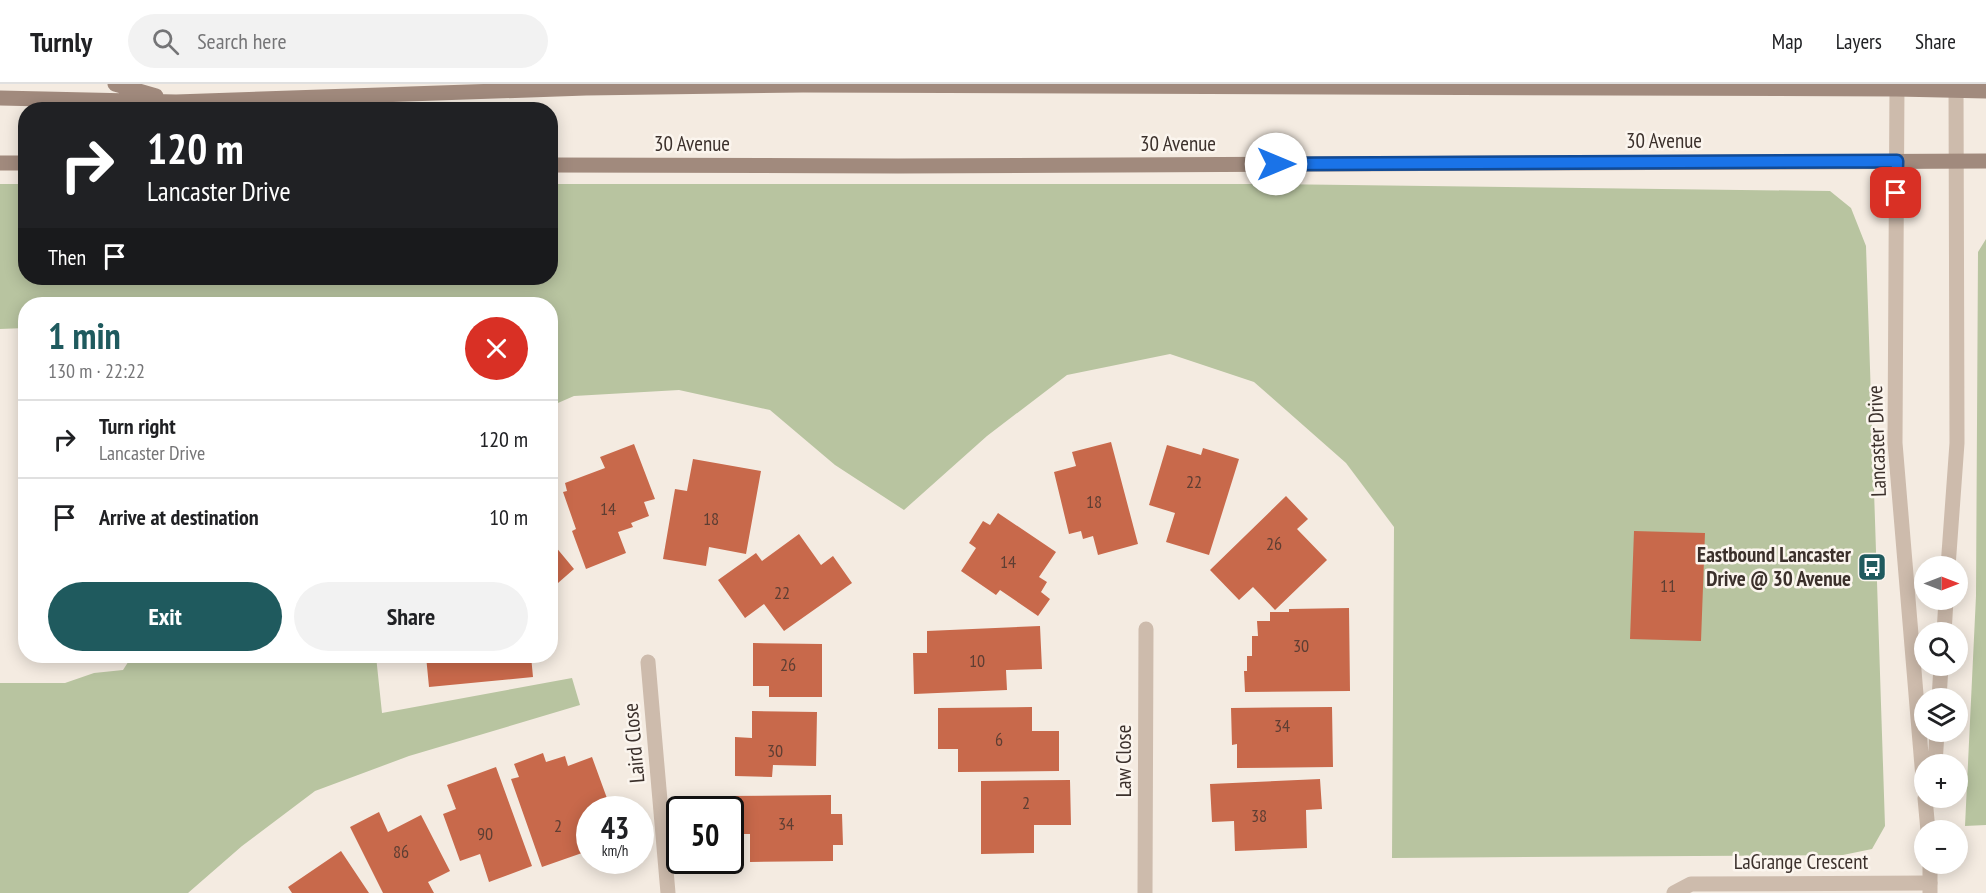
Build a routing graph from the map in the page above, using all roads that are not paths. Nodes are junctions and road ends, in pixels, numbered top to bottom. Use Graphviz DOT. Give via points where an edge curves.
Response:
graph roads {
  1 [pos="114,84"];
  2 [pos="802,85"];
  3 [pos="592,86"];
  4 [pos="1897,86"];
  5 [pos="1956,87"];
  6 [pos="1986,91"];
  7 [pos="0,98"];
  8 [pos="176,102"];
  9 [pos="1897,161"];
  10 [pos="1956,161"];
  11 [pos="1986,161"];
  12 [pos="0,163"];
  13 [pos="18,163"];
  14 [pos="558,165"];
  15 [pos="1949,556"];
  16 [pos="1146,630"];
  17 [pos="648,662"];
  18 [pos="1921,754"];
  19 [pos="1930,888"];
  20 [pos="668,893"];
  21 [pos="1145,893"];
  22 [pos="1674,893"];
  1 -- 8 [label="main road"];
  2 -- 3 [label="main road"];
  2 -- 4 [label="main road"];
  3 -- 8 [label="main road"];
  4 -- 5 [label="main road"];
  4 -- 9 [label="street, Lancaster Drive"];
  5 -- 6 [label="main road"];
  5 -- 10 [label="street"];
  7 -- 8 [label="main road"];
  9 -- 10 [label="main road, 30 Avenue"];
  9 -- 14 [label="main road, 30 Avenue"];
  9 -- 18 [label="street, Lancaster Drive" via="1895,443"];
  10 -- 11 [label="main road, 30 Avenue"];
  10 -- 15 [label="street" via="1957,443"];
  12 -- 13 [label="main road"];
  16 -- 21 [label="street, Law Close"];
  17 -- 20 [label="street, Laird Close"];
  19 -- 22 [label="street, LaGrange Crescent" via="1691,884"];
}
